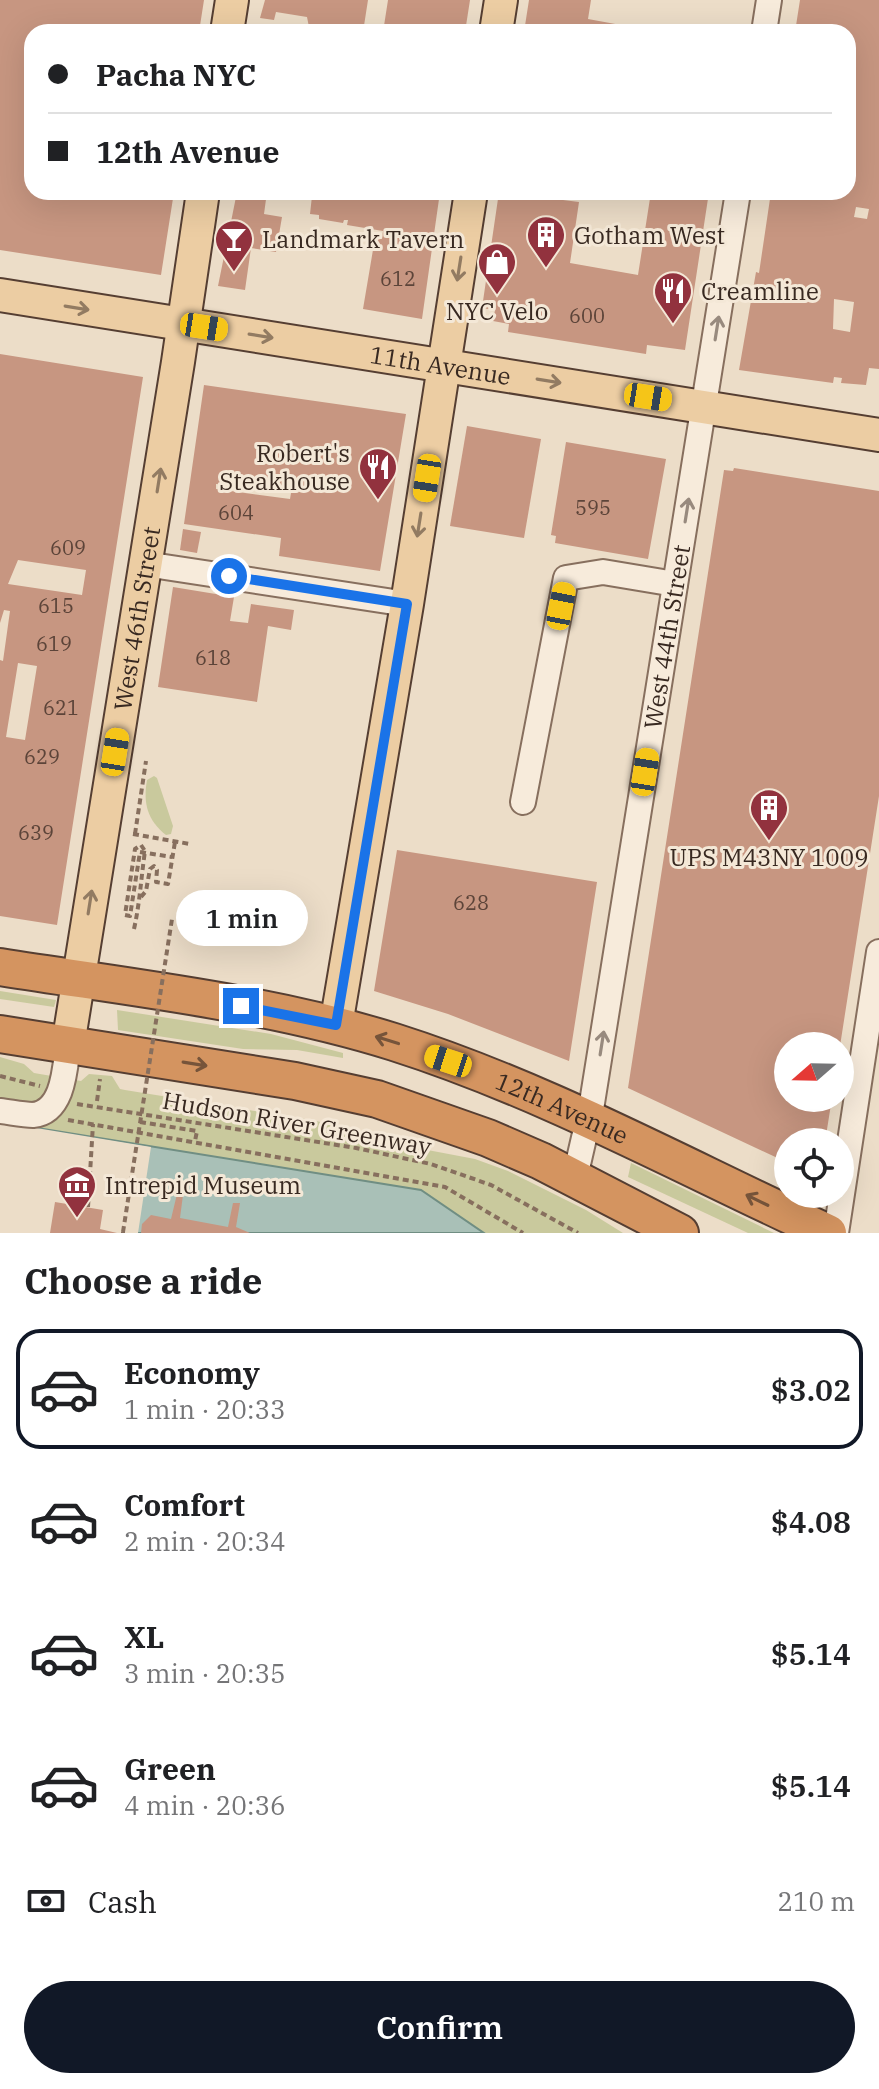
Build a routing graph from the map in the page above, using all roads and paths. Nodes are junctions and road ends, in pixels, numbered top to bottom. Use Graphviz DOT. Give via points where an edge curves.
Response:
graph roads {
  1 [pos="232,0"];
  2 [pos="501,0"];
  3 [pos="769,0"];
  4 [pos="228,24"];
  5 [pos="497,24"];
  6 [pos="765,24"];
  7 [pos="202,200"];
  8 [pos="470,200"];
  9 [pos="737,200"];
  10 [pos="0,295"];
  11 [pos="184,324"];
  12 [pos="444,365"];
  13 [pos="705,405"];
  14 [pos="879,435"];
  15 [pos="145,564"];
  16 [pos="675,584"];
  17 [pos="407,604"];
  18 [pos="146,761"];
  19 [pos="523,802"];
  20 [pos="127,833"];
  21 [pos="135,834"];
  22 [pos="175,842"];
  23 [pos="190,844"];
  24 [pos="172,857"];
  25 [pos="141,897"];
  26 [pos="172,919"];
  27 [pos="134,929"];
  28 [pos="879,952"];
  29 [pos="0,967"];
  30 [pos="78,979"];
  31 [pos="336,1025"];
  32 [pos="0,1034"];
  33 [pos="68,1045"];
  34 [pos="100,1073"];
  35 [pos="0,1076"];
  36 [pos="97,1101"];
  37 [pos="60,1107"];
  38 [pos="0,1111"];
  39 [pos="589,1120"];
  40 [pos="140,1122"];
  41 [pos="93,1124"];
  42 [pos="195,1141"];
  43 [pos="575,1177"];
  44 [pos="88,1207"];
  45 [pos="519,1232"];
  46 [pos="123,1233"];
  47 [pos="578,1233"];
  48 [pos="680,1233"];
  49 [pos="828,1233"];
  50 [pos="836,1233"];
  1 -- 4 [label="main road"];
  2 -- 5 [label="main road"];
  3 -- 6 [label="street"];
  7 -- 11 [label="main road, West 46th Street"];
  8 -- 12 [label="main road, one-way"];
  13 -- 9 [label="street, West 44th Street, one-way"];
  10 -- 11 [label="main road, 11th Avenue, one-way"];
  11 -- 12 [label="main road, 11th Avenue, one-way"];
  15 -- 11 [label="main road, West 46th Street, one-way"];
  12 -- 13 [label="main road, 11th Avenue, one-way"];
  12 -- 17 [label="main road, one-way"];
  13 -- 14 [label="main road, 11th Avenue"];
  16 -- 13 [label="street, West 44th Street, one-way"];
  15 -- 17 [label="street"];
  30 -- 15 [label="main road, West 46th Street, one-way"];
  16 -- 19 [label="street" via="603,572 566,578"];
  39 -- 16 [label="street, West 44th Street, one-way"];
  17 -- 31 [label="main road"];
  18 -- 21 [label="path"];
  20 -- 21 [label="path"];
  21 -- 22 [label="path"];
  22 -- 23 [label="path"];
  22 -- 24 [label="path"];
  24 -- 25 [label="path" via="168,884 156,882 154,866"];
  24 -- 25 [label="path, bridge" via="140,852 130,916 125,915 135,849 141,845 145,851 139,889"];
  25 -- 27 [label="path, bridge"];
  26 -- 40 [label="path, bridge"];
  28 -- 50 [label="street"];
  29 -- 30 [label="highway, 12th Avenue"];
  30 -- 31 [label="highway, 12th Avenue"];
  30 -- 33 [label="main road, West 46th Street"];
  39 -- 31 [label="highway, 12th Avenue, one-way" via="465,1066"];
  32 -- 33 [label="highway"];
  33 -- 37 [label="street"];
  33 -- 43 [label="highway, one-way" via="351,1092 475,1133"];
  34 -- 36 [label="path"];
  35 -- 37 [label="path, Hudson River Greenway" via="30,1082"];
  37 -- 38 [label="street" via="37,1114"];
  37 -- 41 [label="path"];
  37 -- 47 [label="path, Hudson River Greenway" via="82,1105 431,1164 491,1185"];
  39 -- 43 [label="street, West 44th Street"];
  49 -- 39 [label="highway, 12th Avenue, one-way"];
  40 -- 42 [label="path" via="197,1131"];
  40 -- 46 [label="path, bridge"];
  41 -- 42 [label="path"];
  41 -- 44 [label="path"];
  42 -- 45 [label="path" via="445,1187"];
  43 -- 48 [label="highway"];
}
